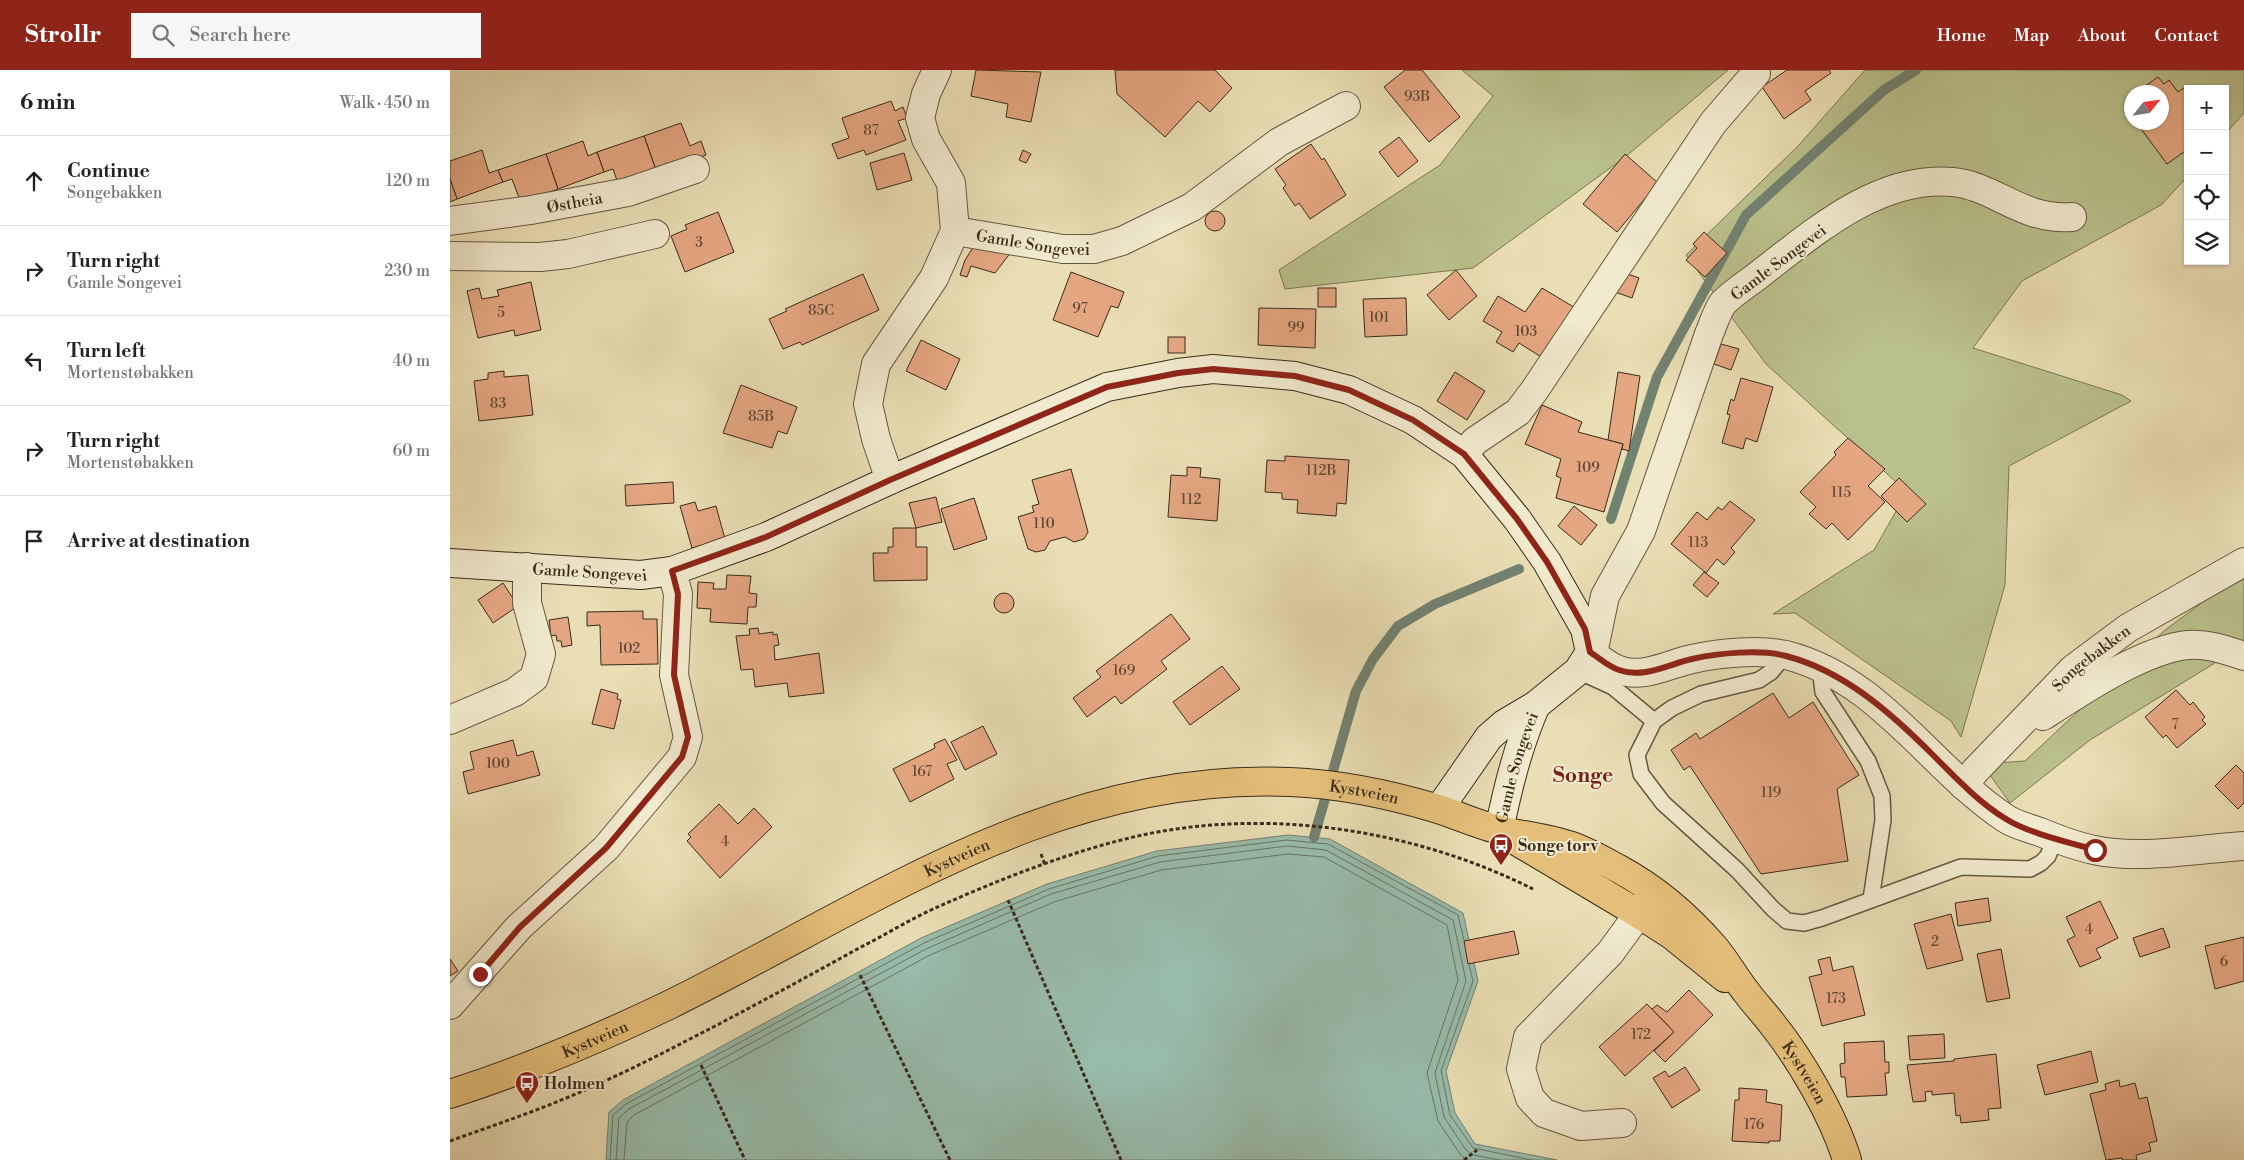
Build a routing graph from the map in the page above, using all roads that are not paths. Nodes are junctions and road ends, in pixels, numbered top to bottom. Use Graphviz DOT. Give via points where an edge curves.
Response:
graph roads {
  1 [pos="937,70"];
  2 [pos="1756,73"];
  3 [pos="1346,106"];
  4 [pos="695,169"];
  5 [pos="2072,217"];
  6 [pos="450,222"];
  7 [pos="955,230"];
  8 [pos="655,234"];
  9 [pos="450,256"];
  10 [pos="1464,454"];
  11 [pos="890,480"];
  12 [pos="2244,562"];
  13 [pos="450,563"];
  14 [pos="527,568"];
  15 [pos="672,571"];
  16 [pos="1785,655"];
  17 [pos="2244,656"];
  18 [pos="1584,662"];
  19 [pos="1820,668"];
  20 [pos="1536,705"];
  21 [pos="450,720"];
  22 [pos="1654,722"];
  23 [pos="2022,722"];
  24 [pos="1964,786"];
  25 [pos="1439,809"];
  26 [pos="1499,830"];
  27 [pos="2055,838"];
  28 [pos="2244,846"];
  29 [pos="1871,899"];
  30 [pos="1646,903"];
  31 [pos="450,1005"];
  32 [pos="450,1094"];
  33 [pos="1622,1123"];
  34 [pos="1847,1160"];
  1 -- 7 [label="street" via="920,118 926,139 951,183"];
  2 -- 10 [label="street" via="1713,123 1518,412 1475,441"];
  3 -- 7 [label="street, Gamle Songevei" via="1279,142 1192,207 1122,242 1094,248 1063,249"];
  4 -- 6 [label="street, Østheia" via="628,192"];
  5 -- 18 [label="street, Gamle Songevei" via="2057,218 2026,211 1953,182 1922,183 1865,201 1804,240 1723,304 1709,334 1641,531 1605,596 1595,644"];
  7 -- 11 [label="street, Gamle Songevei" via="934,278 876,364 868,404"];
  8 -- 9 [label="street" via="568,254 540,257"];
  10 -- 11 [label="street, Gamle Songevei" via="1413,420 1349,390 1295,376 1213,369 1107,387"];
  10 -- 18 [label="street, Gamle Songevei" via="1547,562 1585,629"];
  11 -- 15 [label="street, Gamle Songevei" via="766,537"];
  12 -- 23 [label="street, Songebakken" via="2128,628 2073,669"];
  13 -- 14 [label="street, Gamle Songevei"];
  14 -- 15 [label="street, Gamle Songevei" via="641,575"];
  14 -- 21 [label="street" via="527,603 541,654 534,678 515,692"];
  15 -- 31 [label="street" via="678,594 674,675 688,737 682,757 606,848 520,927"];
  16 -- 18 [label="street" via="1734,652 1692,659 1649,672 1619,670"];
  16 -- 19 [label="street"];
  16 -- 22 [label="lane" via="1771,672 1759,680 1701,694 1672,708"];
  17 -- 23 [label="street" via="2206,646 2188,645 2162,650 2088,687 2042,716"];
  18 -- 20 [label="street, Gamle Songevei"];
  18 -- 22 [label="lane"];
  19 -- 24 [label="street" via="1887,711"];
  19 -- 29 [label="lane" via="1823,692 1868,761 1882,796 1883,820"];
  20 -- 25 [label="street, Gamle Songevei" via="1489,737"];
  20 -- 26 [label="street, Gamle Songevei" via="1517,754"];
  22 -- 29 [label="lane" via="1637,755 1641,774 1663,803 1737,870 1773,910 1787,920 1804,923"];
  23 -- 24 [label="street, Songebakken"];
  24 -- 27 [label="street" via="2006,819"];
  25 -- 26 [label="main road, Kystveien"];
  25 -- 32 [label="main road, Kystveien" via="1398,797 1293,782 1244,782 1144,792 1093,805 1032,825 893,887 619,1028 553,1057"];
  26 -- 30 [label="main road, Kystveien"];
  27 -- 28 [label="street" via="2095,850 2131,854"];
  27 -- 29 [label="lane" via="2048,856 2030,869 1961,867"];
  30 -- 33 [label="street" via="1610,953 1528,1037 1521,1069 1530,1098 1544,1113 1581,1126"];
  30 -- 34 [label="main road, Kystveien" via="1673,936 1748,994 1775,1027 1824,1105"];
}
